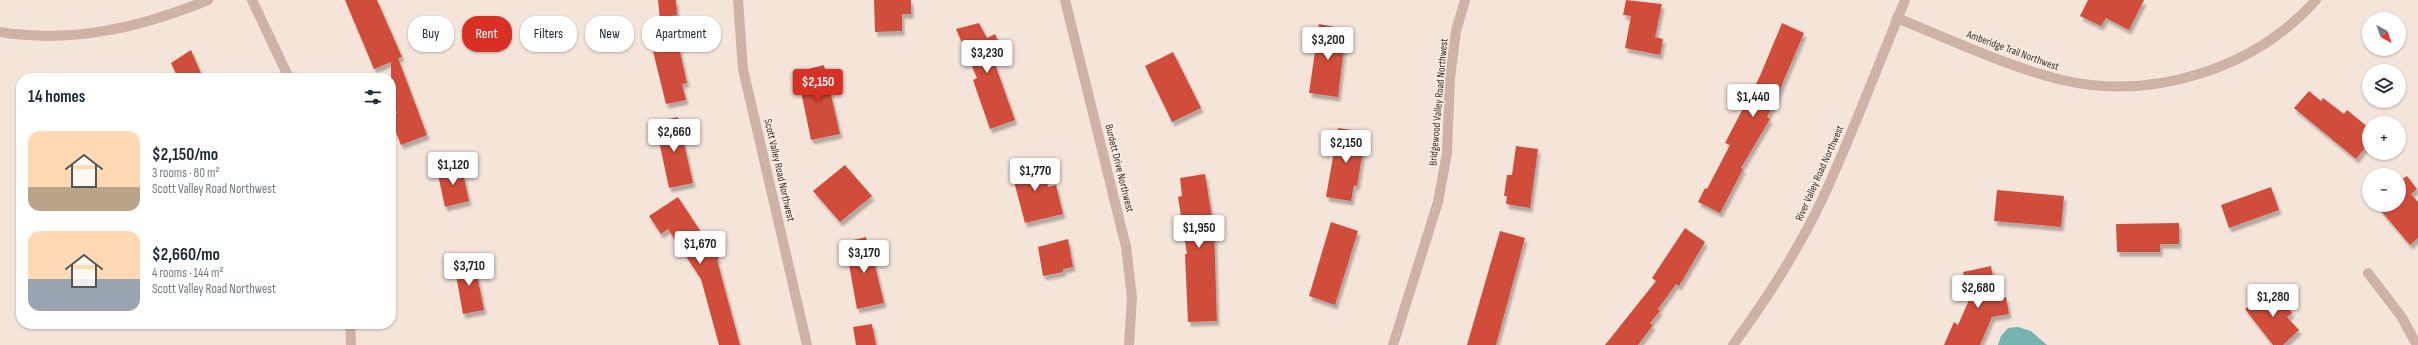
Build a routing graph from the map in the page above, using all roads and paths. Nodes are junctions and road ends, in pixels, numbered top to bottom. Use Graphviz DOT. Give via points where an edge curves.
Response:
graph roads {
  1 [pos="208,0"];
  2 [pos="252,0"];
  3 [pos="738,0"];
  4 [pos="1065,0"];
  5 [pos="1465,0"];
  6 [pos="1905,0"];
  7 [pos="2316,0"];
  8 [pos="1897,18"];
  9 [pos="0,32"];
  10 [pos="287,73"];
  11 [pos="2368,273"];
  12 [pos="350,329"];
  13 [pos="351,345"];
  14 [pos="807,345"];
  15 [pos="1129,345"];
  16 [pos="1394,345"];
  17 [pos="1733,345"];
  18 [pos="2417,345"];
  1 -- 9 [label="street" via="170,16 124,28 65,36"];
  2 -- 10 [label="street"];
  3 -- 14 [label="street, Scott Valley Road Northwest" via="743,69"];
  4 -- 15 [label="street, Burdett Drive Northwest" via="1126,248 1132,297"];
  5 -- 16 [label="street, Bridgewood Valley Road Northwest" via="1456,31 1450,78 1447,153 1438,202"];
  6 -- 8 [label="street, River Valley Road Northwest"];
  7 -- 8 [label="street, Amberidge Trail Northwest" via="2302,16 2252,53 2218,69 2177,80 2134,86 2090,84 2031,71"];
  8 -- 17 [label="street, River Valley Road Northwest" via="1812,220 1766,301"];
  11 -- 18 [label="street" via="2401,316"];
  12 -- 13 [label="street"];
}
